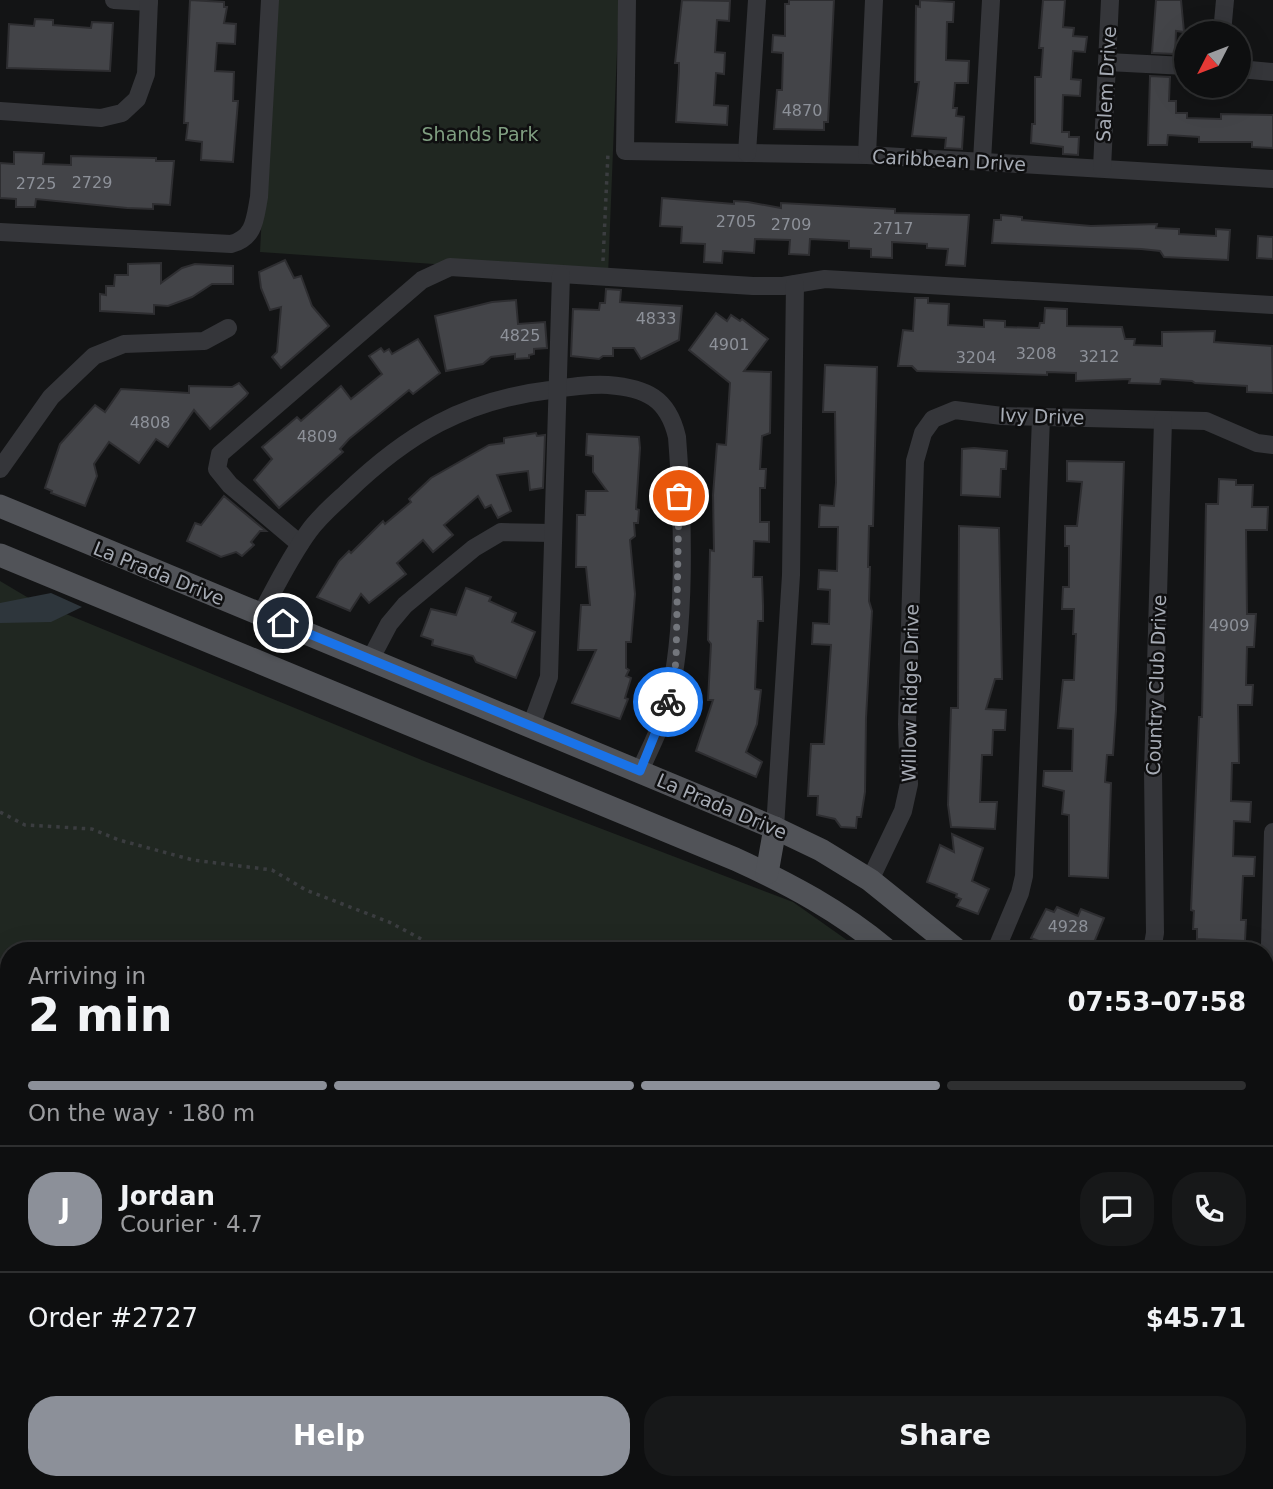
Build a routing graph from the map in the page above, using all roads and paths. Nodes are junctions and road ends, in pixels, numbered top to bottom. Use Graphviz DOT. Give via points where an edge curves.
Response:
graph roads {
  1 [pos="114,0"];
  2 [pos="270,0"];
  3 [pos="627,0"];
  4 [pos="757,0"];
  5 [pos="874,0"];
  6 [pos="991,0"];
  7 [pos="1110,0"];
  8 [pos="1225,0"];
  9 [pos="149,1"];
  10 [pos="1223,21"];
  11 [pos="1107,62"];
  12 [pos="1174,65"];
  13 [pos="1251,70"];
  14 [pos="1273,72"];
  15 [pos="0,111"];
  16 [pos="747,153"];
  17 [pos="867,155"];
  18 [pos="982,161"];
  19 [pos="1102,168"];
  20 [pos="1273,178"];
  21 [pos="0,232"];
  22 [pos="561,275"];
  23 [pos="795,284"];
  24 [pos="1273,305"];
  25 [pos="228,328"];
  26 [pos="555,389"];
  27 [pos="1041,417"];
  28 [pos="1163,419"];
  29 [pos="1273,445"];
  30 [pos="0,470"];
  31 [pos="0,506"];
  32 [pos="552,533"];
  33 [pos="914,540"];
  34 [pos="300,544"];
  35 [pos="0,555"];
  36 [pos="261,614"];
  37 [pos="370,660"];
  38 [pos="531,726"];
  39 [pos="640,771"];
  40 [pos="0,811"];
  41 [pos="775,828"];
  42 [pos="1273,832"];
  43 [pos="767,873"];
  44 [pos="870,880"];
  45 [pos="427,942"];
  46 [pos="876,942"];
  47 [pos="947,942"];
  48 [pos="999,942"];
  49 [pos="1153,942"];
  50 [pos="1271,942"];
  1 -- 9 [label="street"];
  2 -- 21 [label="street" via="259,197 248,237 231,244"];
  3 -- 16 [label="street, Caribbean Drive" via="625,150"];
  4 -- 16 [label="street"];
  5 -- 17 [label="street"];
  6 -- 18 [label="street"];
  7 -- 11 [label="street, Salem Drive"];
  8 -- 10 [label="street"];
  9 -- 15 [label="street" via="146,74 136,99 122,113 101,118"];
  11 -- 12 [label="street"];
  11 -- 19 [label="street, Salem Drive"];
  13 -- 14 [label="street"];
  16 -- 17 [label="street, Caribbean Drive"];
  17 -- 18 [label="street, Caribbean Drive"];
  18 -- 19 [label="street, Caribbean Drive"];
  19 -- 20 [label="street, Caribbean Drive"];
  22 -- 23 [label="street" via="753,286"];
  22 -- 26 [label="street"];
  22 -- 34 [label="street" via="450,267 422,280 220,454 217,469 230,485"];
  23 -- 24 [label="street" via="825,279"];
  23 -- 41 [label="street" via="791,575"];
  25 -- 30 [label="street" via="204,341 124,344 94,356 51,397"];
  26 -- 32 [label="street"];
  26 -- 34 [label="street" via="476,405 426,428 366,473"];
  26 -- 39 [label="street" via="592,384 629,387 662,403 672,415 680,472 676,662 666,710"];
  27 -- 28 [label="street, Ivy Drive"];
  27 -- 33 [label="street, Ivy Drive" via="954,410 933,419 923,433 915,461"];
  27 -- 48 [label="street" via="1024,876"];
  28 -- 29 [label="street, Ivy Drive" via="1206,421 1257,443"];
  28 -- 49 [label="street, Country Club Drive" via="1153,771"];
  31 -- 36 [label="main road, La Prada Drive"];
  32 -- 37 [label="street" via="501,531 474,548 405,605"];
  32 -- 38 [label="street" via="550,677"];
  33 -- 44 [label="street, Willow Ridge Drive" via="909,784 903,811"];
  34 -- 36 [label="street"];
  35 -- 43 [label="main road"];
  36 -- 37 [label="main road, La Prada Drive"];
  37 -- 38 [label="main road, La Prada Drive"];
  38 -- 39 [label="main road, La Prada Drive"];
  39 -- 41 [label="main road, La Prada Drive"];
  40 -- 45 [label="path" via="25,825 92,829 193,860 272,870 306,890"];
  41 -- 43 [label="main road"];
  41 -- 44 [label="main road, La Prada Drive"];
  42 -- 50 [label="street"];
  43 -- 46 [label="main road" via="834,910"];
  44 -- 47 [label="main road, La Prada Drive"];
}
